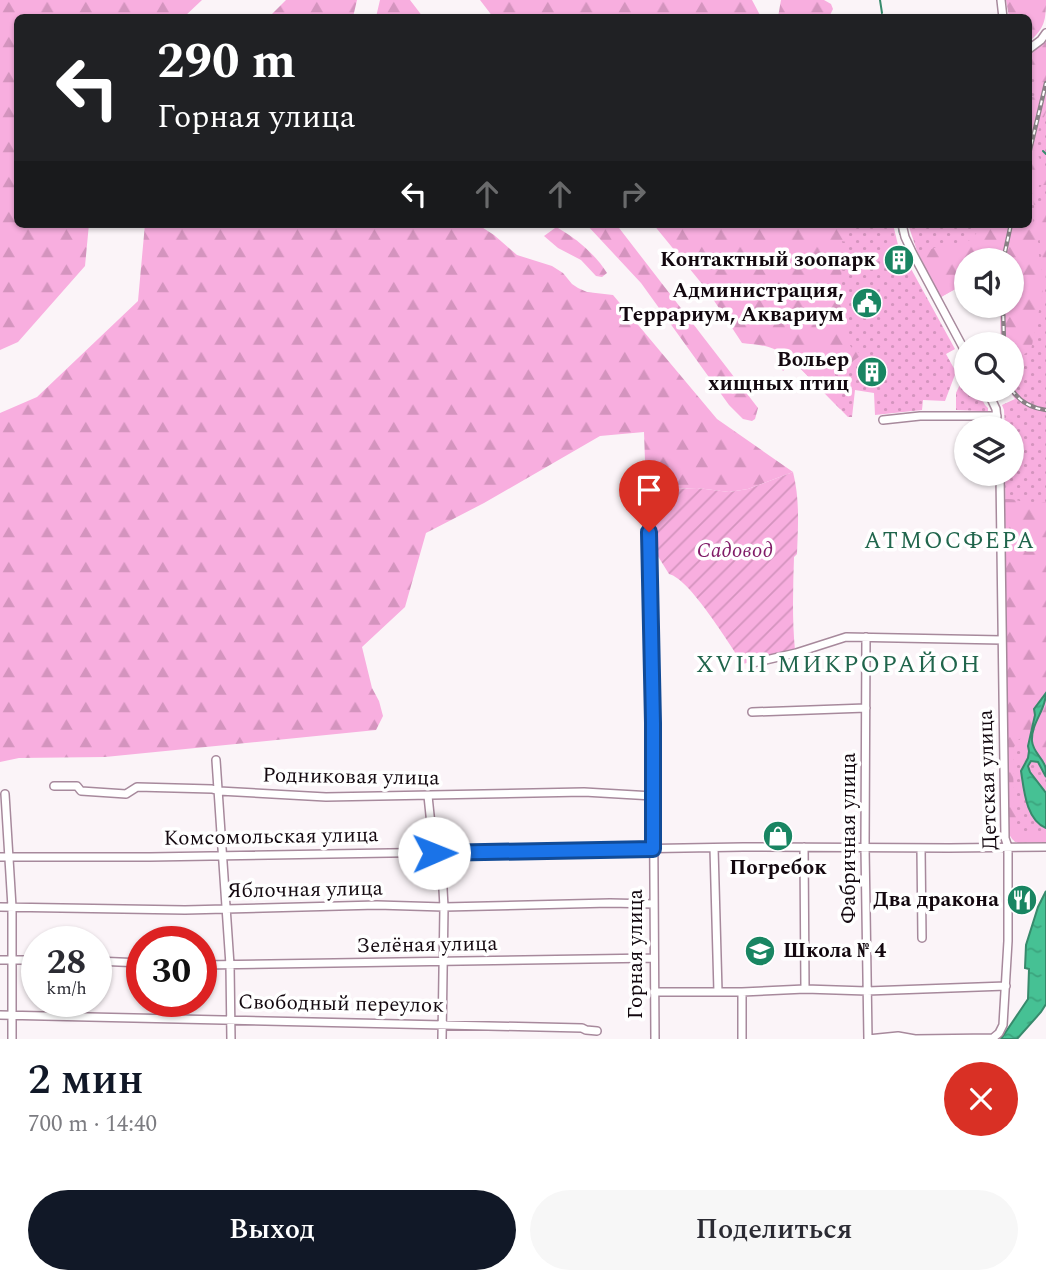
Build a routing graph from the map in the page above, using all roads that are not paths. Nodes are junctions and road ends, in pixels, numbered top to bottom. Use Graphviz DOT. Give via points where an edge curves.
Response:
graph roads {
  1 [pos="1046,33"];
  2 [pos="1032,47"];
  3 [pos="903,228"];
  4 [pos="955,332"];
  5 [pos="993,402"];
  6 [pos="954,416"];
  7 [pos="997,416"];
  8 [pos="883,420"];
  9 [pos="1000,486"];
  10 [pos="649,532"];
  11 [pos="866,637"];
  12 [pos="1002,640"];
  13 [pos="754,663"];
  14 [pos="866,708"];
  15 [pos="752,712"];
  16 [pos="216,760"];
  17 [pos="54,786"];
  18 [pos="219,791"];
  19 [pos="5,794"];
  20 [pos="428,796"];
  21 [pos="653,796"];
  22 [pos="804,847"];
  23 [pos="865,847"];
  24 [pos="1008,847"];
  25 [pos="1046,847"];
  26 [pos="714,848"];
  27 [pos="921,848"];
  28 [pos="653,849"];
  29 [pos="437,853"];
  30 [pos="223,855"];
  31 [pos="0,857"];
  32 [pos="10,857"];
  33 [pos="653,904"];
  34 [pos="0,906"];
  35 [pos="12,907"];
  36 [pos="444,907"];
  37 [pos="227,909"];
  38 [pos="922,939"];
  39 [pos="654,958"];
  40 [pos="0,960"];
  41 [pos="12,961"];
  42 [pos="21,961"];
  43 [pos="444,962"];
  44 [pos="217,965"];
  45 [pos="230,965"];
  46 [pos="1006,986"];
  47 [pos="805,989"];
  48 [pos="867,991"];
  49 [pos="654,992"];
  50 [pos="718,992"];
  51 [pos="742,992"];
  52 [pos="0,1015"];
  53 [pos="12,1015"];
  54 [pos="230,1019"];
  55 [pos="443,1025"];
  56 [pos="597,1031"];
  57 [pos="993,1038"];
  58 [pos="12,1039"];
  59 [pos="231,1039"];
  60 [pos="442,1039"];
  61 [pos="655,1039"];
  62 [pos="742,1039"];
  63 [pos="868,1039"];
  1 -- 2 [label="street"];
  3 -- 4 [label="street"];
  5 -- 7 [label="street"];
  6 -- 8 [label="street"];
  9 -- 12 [label="street, Детская улица"];
  10 -- 21 [label="street, Горная улица"];
  11 -- 12 [label="street"];
  11 -- 13 [label="street" via="839,638"];
  11 -- 14 [label="street, Фабричная улица"];
  12 -- 24 [label="street, Детская улица"];
  14 -- 15 [label="street"];
  14 -- 23 [label="street, Фабричная улица"];
  16 -- 18 [label="street"];
  17 -- 18 [label="street, Родниковая улица" via="126,794 137,787"];
  18 -- 20 [label="street, Родниковая улица"];
  18 -- 30 [label="street"];
  19 -- 32 [label="street"];
  20 -- 21 [label="street, Родниковая улица" via="584,792"];
  20 -- 29 [label="street"];
  21 -- 28 [label="street, Горная улица"];
  22 -- 23 [label="street, Комсомольская улица"];
  22 -- 26 [label="street, Комсомольская улица"];
  22 -- 47 [label="street"];
  23 -- 27 [label="street, Комсомольская улица"];
  23 -- 48 [label="street, Фабричная улица"];
  24 -- 25 [label="street, Комсомольская улица"];
  24 -- 27 [label="street, Комсомольская улица"];
  24 -- 46 [label="street, Детская улица"];
  26 -- 28 [label="street, Комсомольская улица"];
  26 -- 50 [label="street"];
  27 -- 38 [label="street"];
  28 -- 29 [label="street, Комсомольская улица"];
  28 -- 33 [label="street, Горная улица"];
  29 -- 30 [label="street, Комсомольская улица"];
  29 -- 36 [label="street"];
  30 -- 32 [label="street, Комсомольская улица"];
  30 -- 37 [label="street"];
  31 -- 32 [label="street, Комсомольская улица"];
  32 -- 35 [label="street"];
  33 -- 36 [label="street, Яблочная улица"];
  33 -- 39 [label="street, Горная улица"];
  34 -- 35 [label="street, Яблочная улица"];
  35 -- 37 [label="street, Яблочная улица"];
  35 -- 41 [label="street"];
  36 -- 37 [label="street, Яблочная улица"];
  36 -- 43 [label="street"];
  37 -- 45 [label="street"];
  39 -- 43 [label="street, Зелёная улица"];
  39 -- 49 [label="street, Горная улица"];
  40 -- 41 [label="street"];
  41 -- 42 [label="street"];
  41 -- 53 [label="street"];
  43 -- 45 [label="street, Зелёная улица"];
  43 -- 55 [label="street"];
  44 -- 45 [label="street, Зелёная улица"];
  45 -- 54 [label="street"];
  46 -- 48 [label="street"];
  46 -- 57 [label="street, Детская улица" via="1003,1025"];
  47 -- 48 [label="street"];
  47 -- 51 [label="street"];
  48 -- 63 [label="street, Фабричная улица"];
  49 -- 50 [label="street"];
  49 -- 61 [label="street, Горная улица"];
  50 -- 51 [label="street"];
  51 -- 62 [label="street"];
  52 -- 53 [label="street, Свободный переулок"];
  53 -- 54 [label="street, Свободный переулок"];
  53 -- 58 [label="street"];
  54 -- 55 [label="street, Свободный переулок"];
  54 -- 59 [label="street"];
  55 -- 56 [label="street, Свободный переулок"];
  55 -- 60 [label="street"];
  57 -- 63 [label="street"];
}
